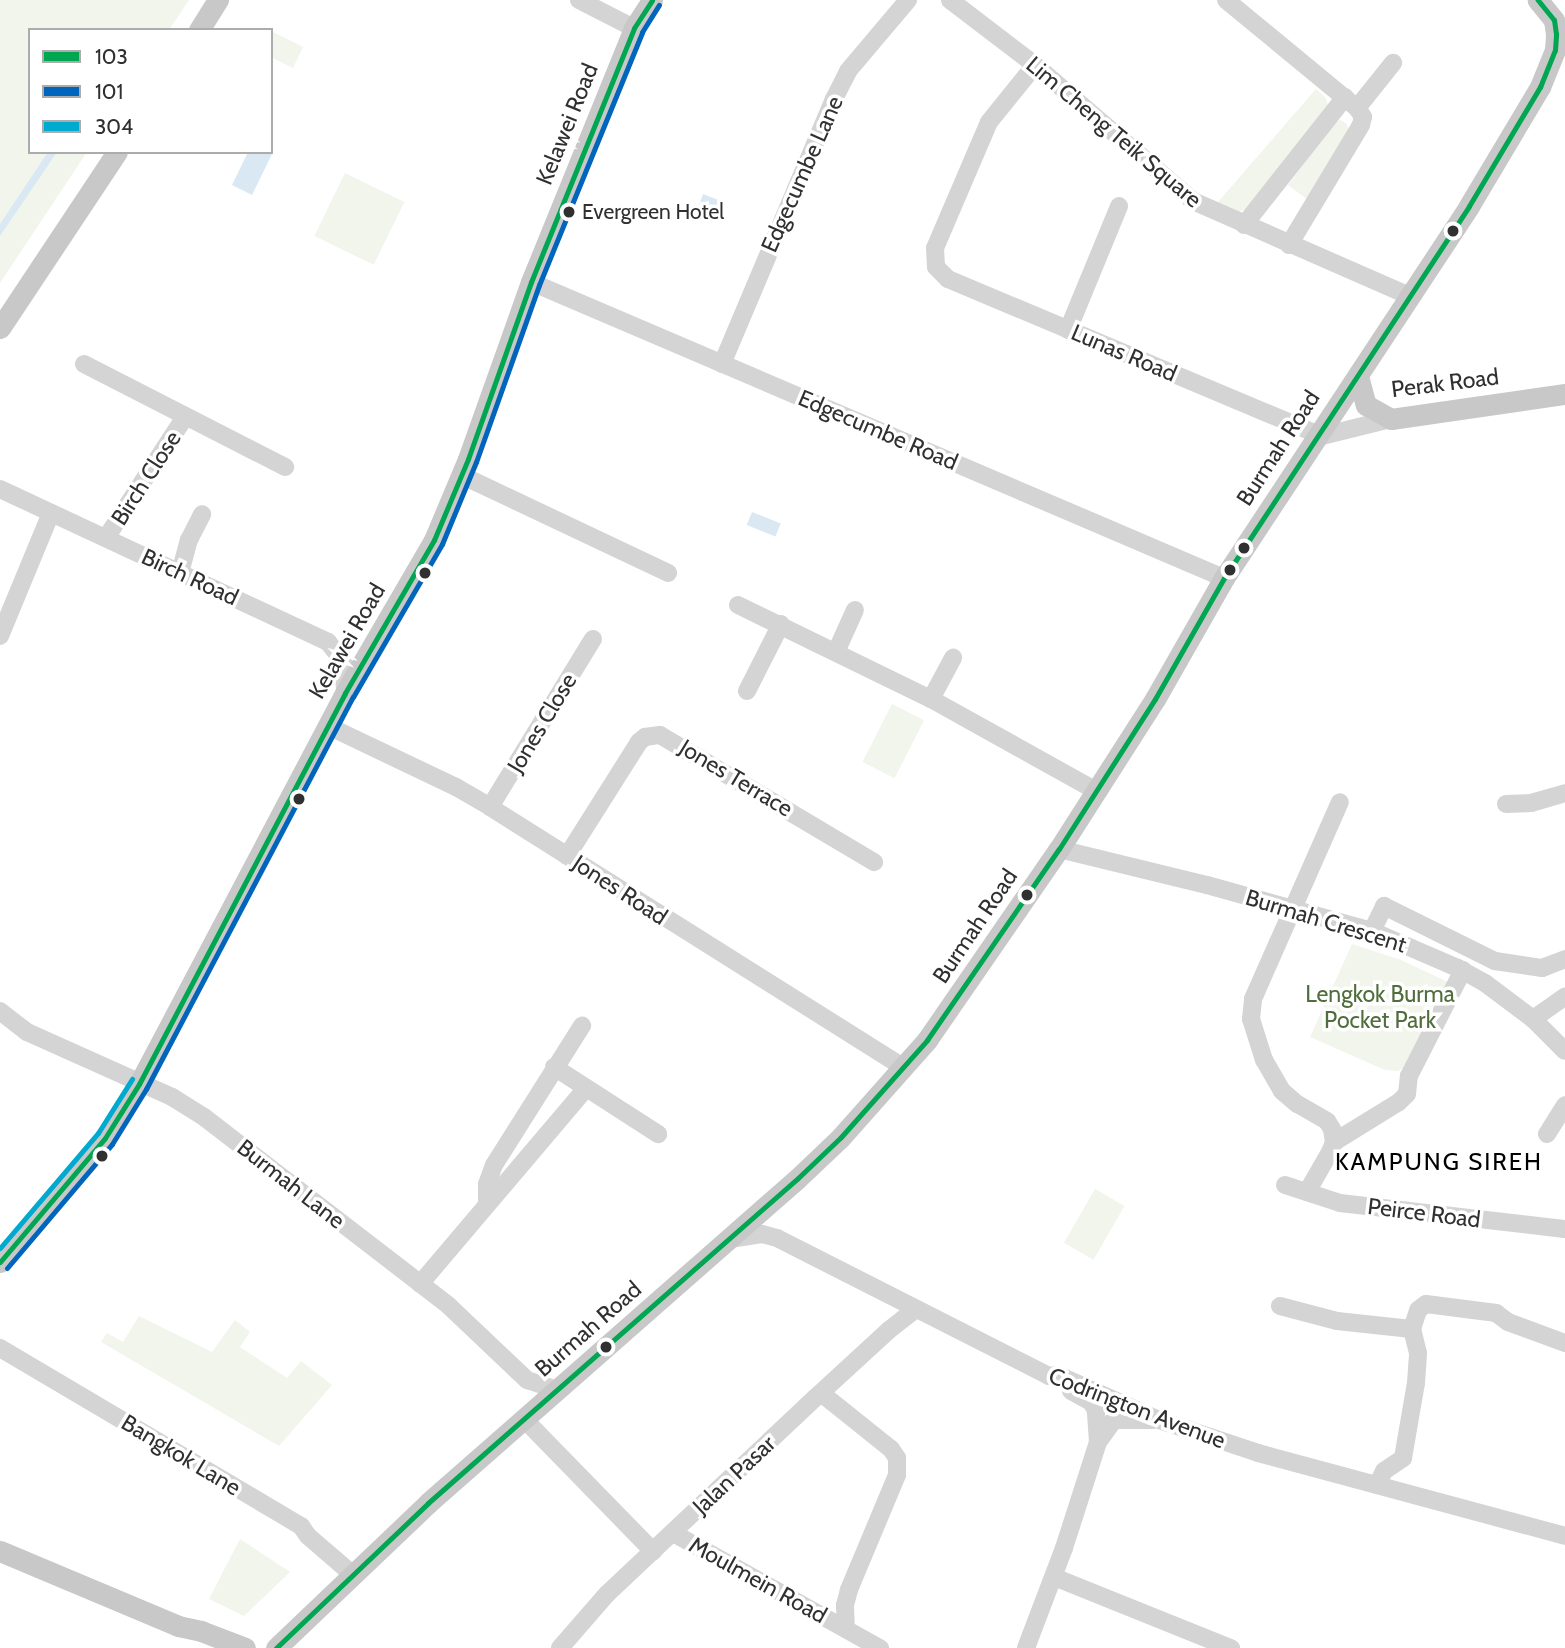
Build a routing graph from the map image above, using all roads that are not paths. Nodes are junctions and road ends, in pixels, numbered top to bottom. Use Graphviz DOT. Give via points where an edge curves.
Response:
graph roads {
  1 [pos="218,0"];
  2 [pos="579,0"];
  3 [pos="652,0"];
  4 [pos="908,0"];
  5 [pos="950,0"];
  6 [pos="1226,0"];
  7 [pos="1538,0"];
  8 [pos="200,28"];
  9 [pos="634,28"];
  10 [pos="1393,63"];
  11 [pos="1565,63"];
  12 [pos="1035,65"];
  13 [pos="1540,87"];
  14 [pos="1351,102"];
  15 [pos="116,154"];
  16 [pos="1119,206"];
  17 [pos="1244,225"];
  18 [pos="1289,245"];
  19 [pos="531,282"];
  20 [pos="1409,296"];
  21 [pos="0,328"];
  22 [pos="1068,330"];
  23 [pos="722,364"];
  24 [pos="85,365"];
  25 [pos="1357,376"];
  26 [pos="1565,394"];
  27 [pos="185,417"];
  28 [pos="1391,419"];
  29 [pos="1315,436"];
  30 [pos="285,467"];
  31 [pos="461,475"];
  32 [pos="0,489"];
  33 [pos="51,513"];
  34 [pos="202,514"];
  35 [pos="106,538"];
  36 [pos="180,573"];
  37 [pos="668,573"];
  38 [pos="1224,578"];
  39 [pos="738,605"];
  40 [pos="855,610"];
  41 [pos="780,624"];
  42 [pos="0,636"];
  43 [pos="593,639"];
  44 [pos="836,652"];
  45 [pos="953,658"];
  46 [pos="747,691"];
  47 [pos="345,693"];
  48 [pos="931,699"];
  49 [pos="328,726"];
  50 [pos="1096,791"];
  51 [pos="1565,793"];
  52 [pos="1340,802"];
  53 [pos="1506,804"];
  54 [pos="490,807"];
  55 [pos="1059,849"];
  56 [pos="567,856"];
  57 [pos="874,862"];
  58 [pos="1293,909"];
  59 [pos="1372,930"];
  60 [pos="1468,949"];
  61 [pos="1565,959"];
  62 [pos="1460,969"];
  63 [pos="1565,997"];
  64 [pos="0,1011"];
  65 [pos="1532,1018"];
  66 [pos="582,1026"];
  67 [pos="1565,1051"];
  68 [pos="554,1067"];
  69 [pos="905,1068"];
  70 [pos="139,1084"];
  71 [pos="586,1088"];
  72 [pos="1565,1105"];
  73 [pos="658,1134"];
  74 [pos="1547,1134"];
  75 [pos="1334,1142"];
  76 [pos="1285,1185"];
  77 [pos="1307,1192"];
  78 [pos="486,1204"];
  79 [pos="1565,1229"];
  80 [pos="730,1239"];
  81 [pos="0,1262"];
  82 [pos="420,1284"];
  83 [pos="1280,1307"];
  84 [pos="915,1310"];
  85 [pos="1412,1329"];
  86 [pos="1565,1343"];
  87 [pos="0,1348"];
  88 [pos="1049,1376"];
  89 [pos="558,1390"];
  90 [pos="821,1393"];
  91 [pos="524,1419"];
  92 [pos="1159,1420"];
  93 [pos="1098,1442"];
  94 [pos="1377,1485"];
  95 [pos="673,1532"];
  96 [pos="1565,1536"];
  97 [pos="0,1551"];
  98 [pos="653,1551"];
  99 [pos="352,1574"];
  100 [pos="1054,1577"];
  101 [pos="849,1590"];
  102 [pos="815,1612"];
  103 [pos="178,1626"];
  104 [pos="846,1629"];
  105 [pos="205,1646"];
  106 [pos="272,1647"];
  107 [pos="245,1648"];
  108 [pos="560,1648"];
  109 [pos="880,1648"];
  110 [pos="1026,1648"];
  111 [pos="1231,1648"];
  1 -- 8 [label="main road"];
  2 -- 9 [label="street"];
  3 -- 9 [label="main road, Kelawei Road"];
  4 -- 23 [label="street, Edgecumbe Lane" via="848,71"];
  5 -- 12 [label="street, Lim Cheng Teik Square"];
  6 -- 14 [label="street"];
  7 -- 13 [label="main road" via="1554,20 1556,34 1555,50"];
  9 -- 19 [label="main road, Kelawei Road"];
  10 -- 14 [label="street"];
  11 -- 13 [label="main road"];
  12 -- 17 [label="street, Lim Cheng Teik Square" via="1193,201"];
  12 -- 22 [label="street, Lunas Road" via="989,122 935,248 936,267 948,279"];
  13 -- 20 [label="main road, Burmah Road"];
  14 -- 17 [label="street"];
  14 -- 18 [label="street" via="1363,117 1362,125"];
  15 -- 21 [label="main road"];
  16 -- 22 [label="street"];
  17 -- 18 [label="street, Lim Cheng Teik Square"];
  18 -- 20 [label="street, Lim Cheng Teik Square"];
  19 -- 23 [label="street, Edgecumbe Road"];
  19 -- 31 [label="main road, Kelawei Road"];
  20 -- 25 [label="main road, Burmah Road"];
  22 -- 29 [label="street, Lunas Road"];
  23 -- 38 [label="street, Edgecumbe Road"];
  24 -- 27 [label="street, Birch Close"];
  25 -- 28 [label="main road, Perak Road" via="1366,405"];
  25 -- 29 [label="main road, Burmah Road"];
  26 -- 28 [label="main road, Perak Road"];
  27 -- 30 [label="street, Birch Close"];
  27 -- 35 [label="street, Birch Close"];
  28 -- 29 [label="street"];
  29 -- 38 [label="main road, Burmah Road"];
  31 -- 37 [label="street"];
  31 -- 47 [label="main road, Kelawei Road" via="434,540"];
  32 -- 33 [label="street, Birch Road"];
  33 -- 35 [label="street, Birch Road"];
  33 -- 42 [label="street"];
  34 -- 36 [label="street"];
  35 -- 36 [label="street, Birch Road"];
  36 -- 47 [label="street, Birch Road" via="328,642 343,661"];
  38 -- 50 [label="main road, Burmah Road"];
  39 -- 41 [label="street"];
  40 -- 44 [label="street"];
  41 -- 44 [label="street"];
  41 -- 46 [label="street"];
  43 -- 54 [label="street, Jones Close"];
  44 -- 48 [label="street"];
  45 -- 48 [label="street"];
  47 -- 49 [label="main road, Kelawei Road"];
  48 -- 50 [label="street"];
  49 -- 54 [label="street, Jones Road"];
  49 -- 70 [label="main road, Kelawei Road"];
  50 -- 55 [label="main road, Burmah Road"];
  51 -- 53 [label="street" via="1531,803"];
  52 -- 58 [label="street"];
  54 -- 56 [label="street, Jones Road"];
  55 -- 58 [label="street, Burmah Crescent"];
  55 -- 69 [label="main road, Burmah Road"];
  56 -- 57 [label="street, Jones Terrace" via="639,742 660,735"];
  56 -- 69 [label="street, Jones Road"];
  58 -- 59 [label="street, Burmah Crescent"];
  58 -- 75 [label="street" via="1253,999 1251,1019 1277,1083 1297,1104 1327,1121"];
  59 -- 60 [label="street" via="1384,906"];
  59 -- 62 [label="street, Burmah Crescent"];
  60 -- 61 [label="street" via="1524,967 1542,968"];
  60 -- 62 [label="street"];
  62 -- 65 [label="street, Burmah Crescent"];
  62 -- 75 [label="street" via="1409,1076 1407,1094"];
  63 -- 65 [label="street"];
  64 -- 70 [label="street, Burmah Lane" via="27,1032"];
  65 -- 67 [label="street, Burmah Crescent"];
  66 -- 68 [label="street"];
  68 -- 71 [label="street"];
  68 -- 78 [label="street" via="494,1165"];
  69 -- 80 [label="main road, Burmah Road" via="841,1137"];
  70 -- 81 [label="main road, Kelawei Road" via="105,1138"];
  70 -- 82 [label="street, Burmah Lane" via="172,1097 223,1131"];
  71 -- 73 [label="street"];
  71 -- 78 [label="street"];
  72 -- 74 [label="street"];
  75 -- 77 [label="street"];
  76 -- 77 [label="street, Peirce Road"];
  77 -- 79 [label="street, Peirce Road" via="1340,1203"];
  78 -- 82 [label="street"];
  80 -- 84 [label="street, Codrington Avenue" via="762,1234 777,1238"];
  80 -- 89 [label="main road, Burmah Road"];
  82 -- 89 [label="street, Burmah Lane" via="527,1380"];
  83 -- 85 [label="street" via="1337,1321"];
  84 -- 88 [label="street, Codrington Avenue"];
  84 -- 90 [label="street, Jalan Pasar"];
  85 -- 86 [label="street" via="1418,1310 1426,1304 1496,1314"];
  85 -- 94 [label="street" via="1418,1353 1405,1448 1399,1463 1384,1471"];
  87 -- 99 [label="street, Bangkok Lane" via="301,1526"];
  88 -- 92 [label="street, Codrington Avenue" via="1058,1375"];
  88 -- 93 [label="street" via="1091,1402 1099,1418"];
  89 -- 91 [label="main road, Burmah Road"];
  90 -- 95 [label="street, Jalan Pasar"];
  90 -- 101 [label="street" via="897,1458 897,1475"];
  91 -- 98 [label="street"];
  91 -- 99 [label="main road, Burmah Road"];
  92 -- 93 [label="street" via="1114,1420"];
  92 -- 94 [label="street, Codrington Avenue"];
  93 -- 100 [label="street"];
  94 -- 96 [label="street, Codrington Avenue"];
  95 -- 98 [label="street, Jalan Pasar"];
  95 -- 102 [label="street, Moulmein Road"];
  97 -- 103 [label="main road"];
  98 -- 108 [label="street, Jalan Pasar"];
  99 -- 106 [label="main road, Burmah Road"];
  100 -- 110 [label="street"];
  100 -- 111 [label="street"];
  101 -- 102 [label="street" via="832,1609"];
  101 -- 104 [label="street"];
  102 -- 104 [label="street, Moulmein Road"];
  103 -- 105 [label="main road"];
  103 -- 107 [label="main road"];
  104 -- 109 [label="street, Moulmein Road"];
}
